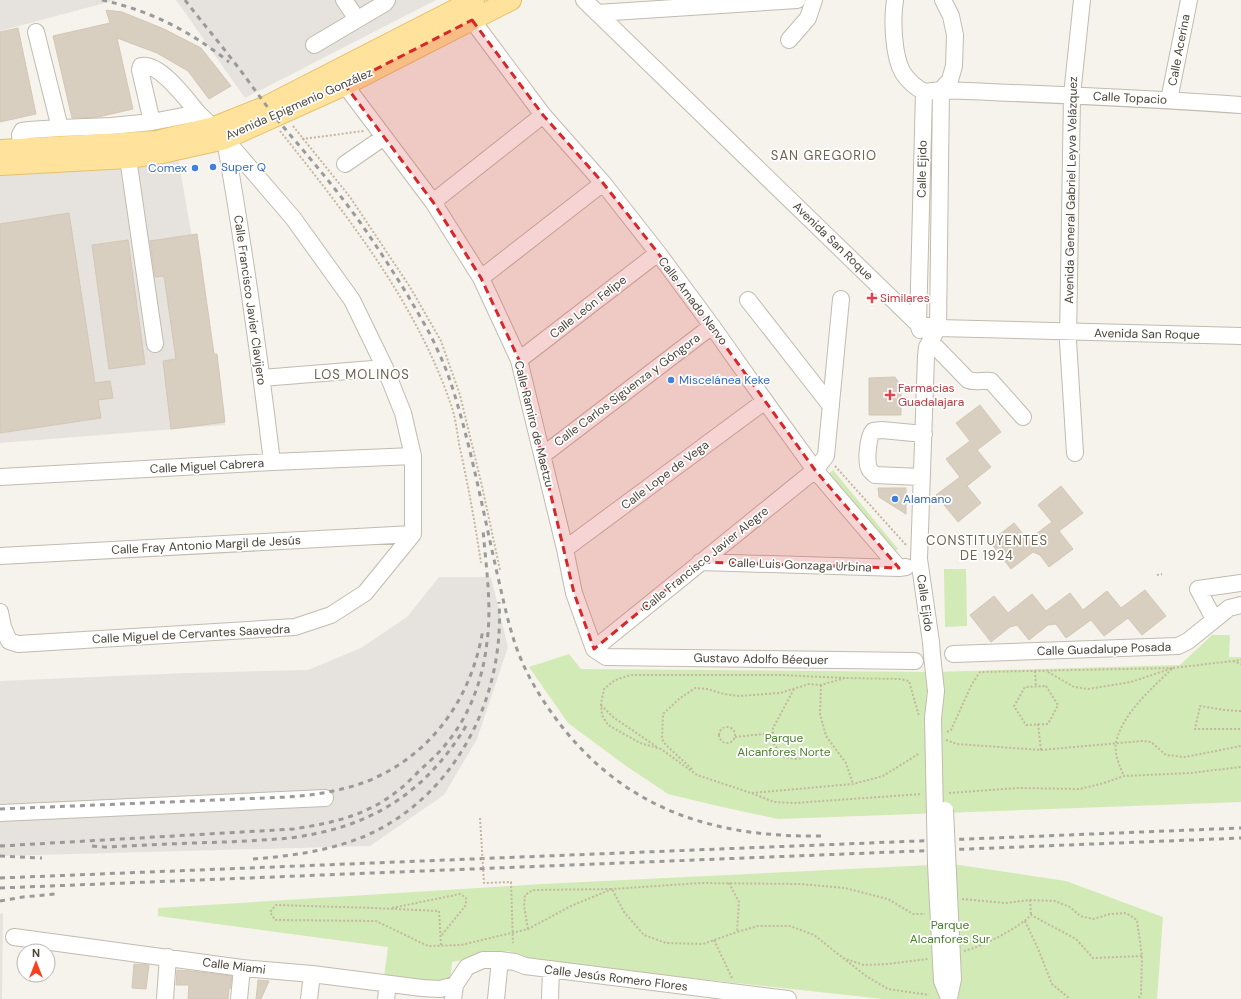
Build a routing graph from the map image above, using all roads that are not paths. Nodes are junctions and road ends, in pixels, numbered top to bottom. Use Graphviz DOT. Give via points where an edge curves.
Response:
graph roads {
  1 [pos="344,0"];
  2 [pos="387,0"];
  3 [pos="474,0"];
  4 [pos="511,0"];
  5 [pos="584,0"];
  6 [pos="797,0"];
  7 [pos="814,0"];
  8 [pos="895,0"];
  9 [pos="943,0"];
  10 [pos="1082,0"];
  11 [pos="1189,0"];
  12 [pos="597,13"];
  13 [pos="357,19"];
  14 [pos="472,20"];
  15 [pos="36,32"];
  16 [pos="789,40"];
  17 [pos="314,45"];
  18 [pos="345,86"];
  19 [pos="941,90"];
  20 [pos="924,92"];
  21 [pos="1072,95"];
  22 [pos="1169,100"];
  23 [pos="1241,105"];
  24 [pos="198,113"];
  25 [pos="543,114"];
  26 [pos="152,122"];
  27 [pos="60,128"];
  28 [pos="219,133"];
  29 [pos="381,133"];
  30 [pos="22,149"];
  31 [pos="0,150"];
  32 [pos="128,158"];
  33 [pos="345,164"];
  34 [pos="0,165"];
  35 [pos="603,183"];
  36 [pos="433,202"];
  37 [pos="658,253"];
  38 [pos="481,278"];
  39 [pos="841,299"];
  40 [pos="748,300"];
  41 [pos="918,324"];
  42 [pos="712,326"];
  43 [pos="1068,332"];
  44 [pos="1241,336"];
  45 [pos="932,339"];
  46 [pos="155,344"];
  47 [pos="519,360"];
  48 [pos="385,368"];
  49 [pos="262,378"];
  50 [pos="765,400"];
  51 [pos="831,406"];
  52 [pos="1023,417"];
  53 [pos="924,434"];
  54 [pos="1075,453"];
  55 [pos="543,455"];
  56 [pos="413,456"];
  57 [pos="272,462"];
  58 [pos="815,470"];
  59 [pos="0,477"];
  60 [pos="922,478"];
  61 [pos="413,534"];
  62 [pos="566,549"];
  63 [pos="0,556"];
  64 [pos="700,562"];
  65 [pos="919,562"];
  66 [pos="899,568"];
  67 [pos="1241,583"];
  68 [pos="1241,605"];
  69 [pos="0,612"];
  70 [pos="1214,619"];
  71 [pos="600,653"];
  72 [pos="953,654"];
  73 [pos="915,661"];
  74 [pos="325,798"];
  75 [pos="0,813"];
  76 [pos="14,937"];
  77 [pos="168,957"];
  78 [pos="500,960"];
  79 [pos="242,968"];
  80 [pos="551,969"];
  81 [pos="312,974"];
  82 [pos="387,991"];
  83 [pos="454,992"];
  84 [pos="949,998"];
  85 [pos="165,999"];
  86 [pos="239,999"];
  87 [pos="309,999"];
  88 [pos="496,999"];
  89 [pos="550,999"];
  90 [pos="788,999"];
  1 -- 13 [label="street"];
  2 -- 13 [label="street"];
  3 -- 28 [label="main road, Avenida Epigmenio González"];
  4 -- 14 [label="main road, Avenida Epigmenio González"];
  5 -- 12 [label="street, Avenida San Roque"];
  6 -- 12 [label="street"];
  7 -- 16 [label="street" via="808,18"];
  8 -- 20 [label="street" via="893,19 899,61 903,73 912,84"];
  9 -- 19 [label="street" via="951,16 955,35 954,66 950,80"];
  10 -- 21 [label="street, Avenida General Gabriel Leyva Velázquez"];
  11 -- 22 [label="street, Calle Acerina"];
  12 -- 41 [label="street, Avenida San Roque"];
  13 -- 17 [label="street"];
  14 -- 18 [label="main road, Avenida Epigmenio González"];
  14 -- 25 [label="street, Calle Amado Nervo"];
  15 -- 27 [label="street"];
  18 -- 28 [label="main road, Avenida Epigmenio González" via="277,116"];
  18 -- 29 [label="street, Calle Ramiro de Maetzu"];
  19 -- 20 [label="street, Calle Topacio"];
  19 -- 21 [label="street, Calle Topacio"];
  19 -- 45 [label="street, Calle Ejido"];
  20 -- 41 [label="street, Calle Ejido"];
  21 -- 22 [label="street, Calle Topacio"];
  21 -- 43 [label="street, Avenida General Gabriel Leyva Velázquez"];
  22 -- 23 [label="street, Calle Topacio"];
  24 -- 26 [label="street"];
  24 -- 26 [label="street" via="169,79 146,65 141,66 140,70"];
  24 -- 28 [label="street"];
  25 -- 35 [label="street, Calle Amado Nervo"];
  25 -- 36 [label="street"];
  26 -- 27 [label="street"];
  27 -- 30 [label="street" via="22,131"];
  28 -- 30 [label="main road, Avenida Epigmenio González" via="157,141"];
  28 -- 32 [label="main road, Avenida Epigmenio González" via="162,154"];
  28 -- 48 [label="street" via="293,218 352,300"];
  28 -- 49 [label="street, Calle Francisco Javier Clavijero" via="234,193"];
  29 -- 33 [label="street"];
  29 -- 36 [label="street, Calle Ramiro de Maetzu"];
  30 -- 31 [label="main road, Avenida Epigmenio González"];
  32 -- 34 [label="main road, Avenida Epigmenio González"];
  32 -- 46 [label="street"];
  35 -- 37 [label="street, Calle Amado Nervo"];
  35 -- 38 [label="street"];
  36 -- 38 [label="street, Calle Ramiro de Maetzu"];
  37 -- 42 [label="street, Calle Amado Nervo"];
  37 -- 47 [label="street, Calle León Felipe"];
  38 -- 47 [label="street, Calle Ramiro de Maetzu"];
  39 -- 51 [label="street"];
  40 -- 51 [label="street"];
  41 -- 45 [label="street, Avenida San Roque"];
  42 -- 50 [label="street, Calle Amado Nervo"];
  42 -- 55 [label="street, Calle Carlos Sigüenza y Góngora"];
  43 -- 44 [label="street, Avenida San Roque"];
  43 -- 45 [label="street, Avenida San Roque"];
  43 -- 54 [label="street, Avenida General Gabriel Leyva Velázquez"];
  45 -- 52 [label="street" via="968,380 991,381"];
  45 -- 53 [label="street, Calle Ejido"];
  47 -- 55 [label="street, Calle Ramiro de Maetzu"];
  48 -- 49 [label="street"];
  48 -- 56 [label="street" via="403,413"];
  49 -- 57 [label="street, Calle Francisco Javier Clavijero"];
  50 -- 58 [label="street, Calle Amado Nervo"];
  50 -- 62 [label="street, Calle Lope de Vega"];
  51 -- 58 [label="street, Calle Francisco Javier Alegre" via="826,456"];
  53 -- 60 [label="street, Calle Ejido"];
  53 -- 60 [label="street" via="873,431 869,438 868,454 869,470 875,475"];
  55 -- 62 [label="street, Calle Ramiro de Maetzu"];
  56 -- 57 [label="street, Calle Miguel Cabrera"];
  56 -- 61 [label="street"];
  57 -- 59 [label="street, Calle Miguel Cabrera"];
  58 -- 64 [label="street, Calle Francisco Javier Alegre"];
  58 -- 66 [label="street, Calle Amado Nervo"];
  60 -- 65 [label="street, Calle Ejido"];
  61 -- 63 [label="street, Calle Fray Antonio Margil de Jesús"];
  61 -- 69 [label="street, Calle Miguel de Cervantes Saavedra" via="365,594 331,615 296,627 18,644 9,641"];
  62 -- 71 [label="street, Calle Ramiro de Maetzu" via="574,593"];
  64 -- 66 [label="street, Calle Luis Gonzaga Urbina"];
  64 -- 71 [label="street, Calle Francisco Javier Alegre"];
  65 -- 66 [label="street"];
  65 -- 84 [label="street, Calle Ejido, bridge" via="941,718 953,972"];
  67 -- 70 [label="street" via="1198,589"];
  68 -- 70 [label="street, Calle Guadalupe Posada" via="1229,608"];
  70 -- 72 [label="street, Calle Guadalupe Posada" via="1178,646"];
  71 -- 73 [label="street, Gustavo Adolfo Béequer"];
  74 -- 75 [label="street"];
  76 -- 77 [label="street, Calle Miami"];
  77 -- 79 [label="street, Calle Miami"];
  77 -- 85 [label="street"];
  78 -- 80 [label="street, Calle Jesús Romero Flores"];
  78 -- 83 [label="street, Calle Jesús Romero Flores" via="483,960 468,967"];
  78 -- 88 [label="street"];
  79 -- 81 [label="street, Calle Miami"];
  79 -- 86 [label="street"];
  80 -- 89 [label="street"];
  80 -- 90 [label="street, Calle Jesús Romero Flores"];
  81 -- 82 [label="street, Calle Miami"];
  81 -- 87 [label="street"];
  82 -- 83 [label="street, Calle Miami" via="440,988"];
}
